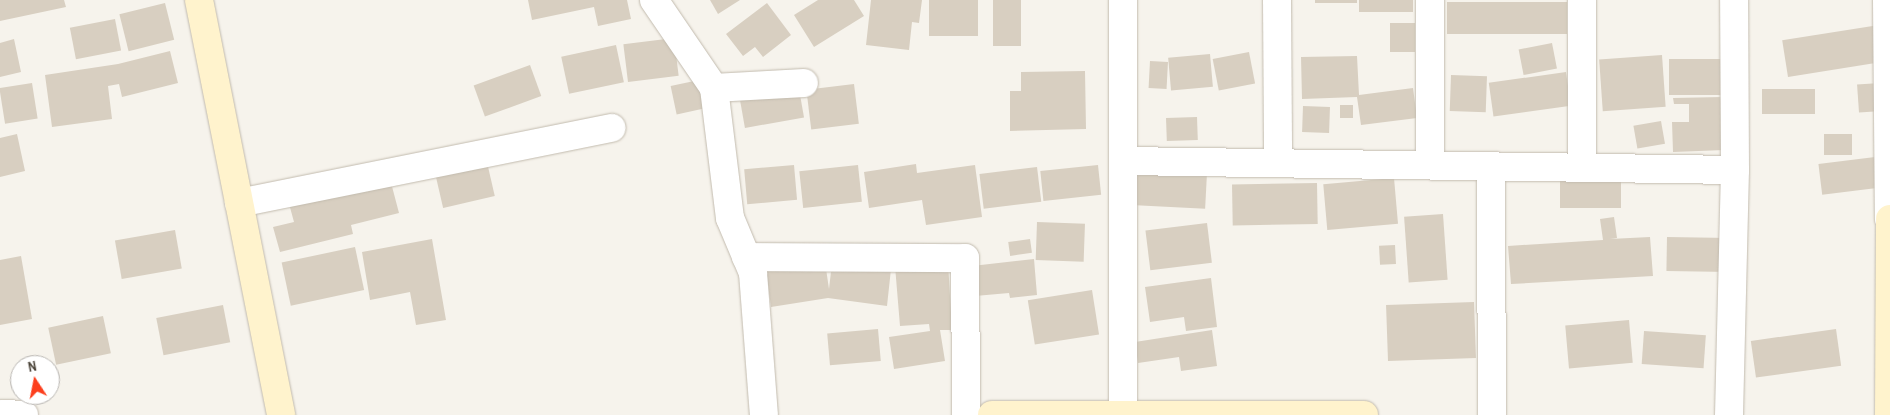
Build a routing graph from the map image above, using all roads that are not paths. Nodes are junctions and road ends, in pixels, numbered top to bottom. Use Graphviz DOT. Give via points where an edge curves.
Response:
graph roads {
  1 [pos="199,0"];
  2 [pos="1123,0"];
  3 [pos="1276,0"];
  4 [pos="1430,0"];
  5 [pos="1582,0"];
  6 [pos="1734,0"];
  7 [pos="1887,0"];
  8 [pos="658,2"];
  9 [pos="804,82"];
  10 [pos="714,88"];
  11 [pos="612,128"];
  12 [pos="1124,160"];
  13 [pos="1278,161"];
  14 [pos="1430,165"];
  15 [pos="1491,166"];
  16 [pos="1582,167"];
  17 [pos="1735,170"];
  18 [pos="239,203"];
  19 [pos="1889,219"];
  20 [pos="746,258"];
  21 [pos="0,414"];
  22 [pos="1123,414"];
  23 [pos="24,415"];
  24 [pos="281,415"];
  25 [pos="764,415"];
  26 [pos="966,415"];
  27 [pos="992,415"];
  28 [pos="1364,415"];
  29 [pos="1492,415"];
  30 [pos="1729,415"];
  31 [pos="1890,415"];
  1 -- 18 [label="street"];
  2 -- 12 [label="street"];
  3 -- 13 [label="street"];
  4 -- 14 [label="street"];
  5 -- 16 [label="street"];
  6 -- 17 [label="street"];
  7 -- 19 [label="street"];
  8 -- 10 [label="street"];
  9 -- 10 [label="street"];
  10 -- 20 [label="street" via="730,218"];
  11 -- 18 [label="street"];
  12 -- 13 [label="street"];
  12 -- 22 [label="street"];
  13 -- 14 [label="street"];
  14 -- 15 [label="street"];
  15 -- 16 [label="street"];
  15 -- 29 [label="street"];
  16 -- 17 [label="street"];
  17 -- 30 [label="street"];
  18 -- 24 [label="street"];
  19 -- 31 [label="street"];
  20 -- 25 [label="street" via="753,273"];
  20 -- 26 [label="street" via="965,258"];
  21 -- 23 [label="street"];
  22 -- 27 [label="street"];
  22 -- 28 [label="street"];
}
